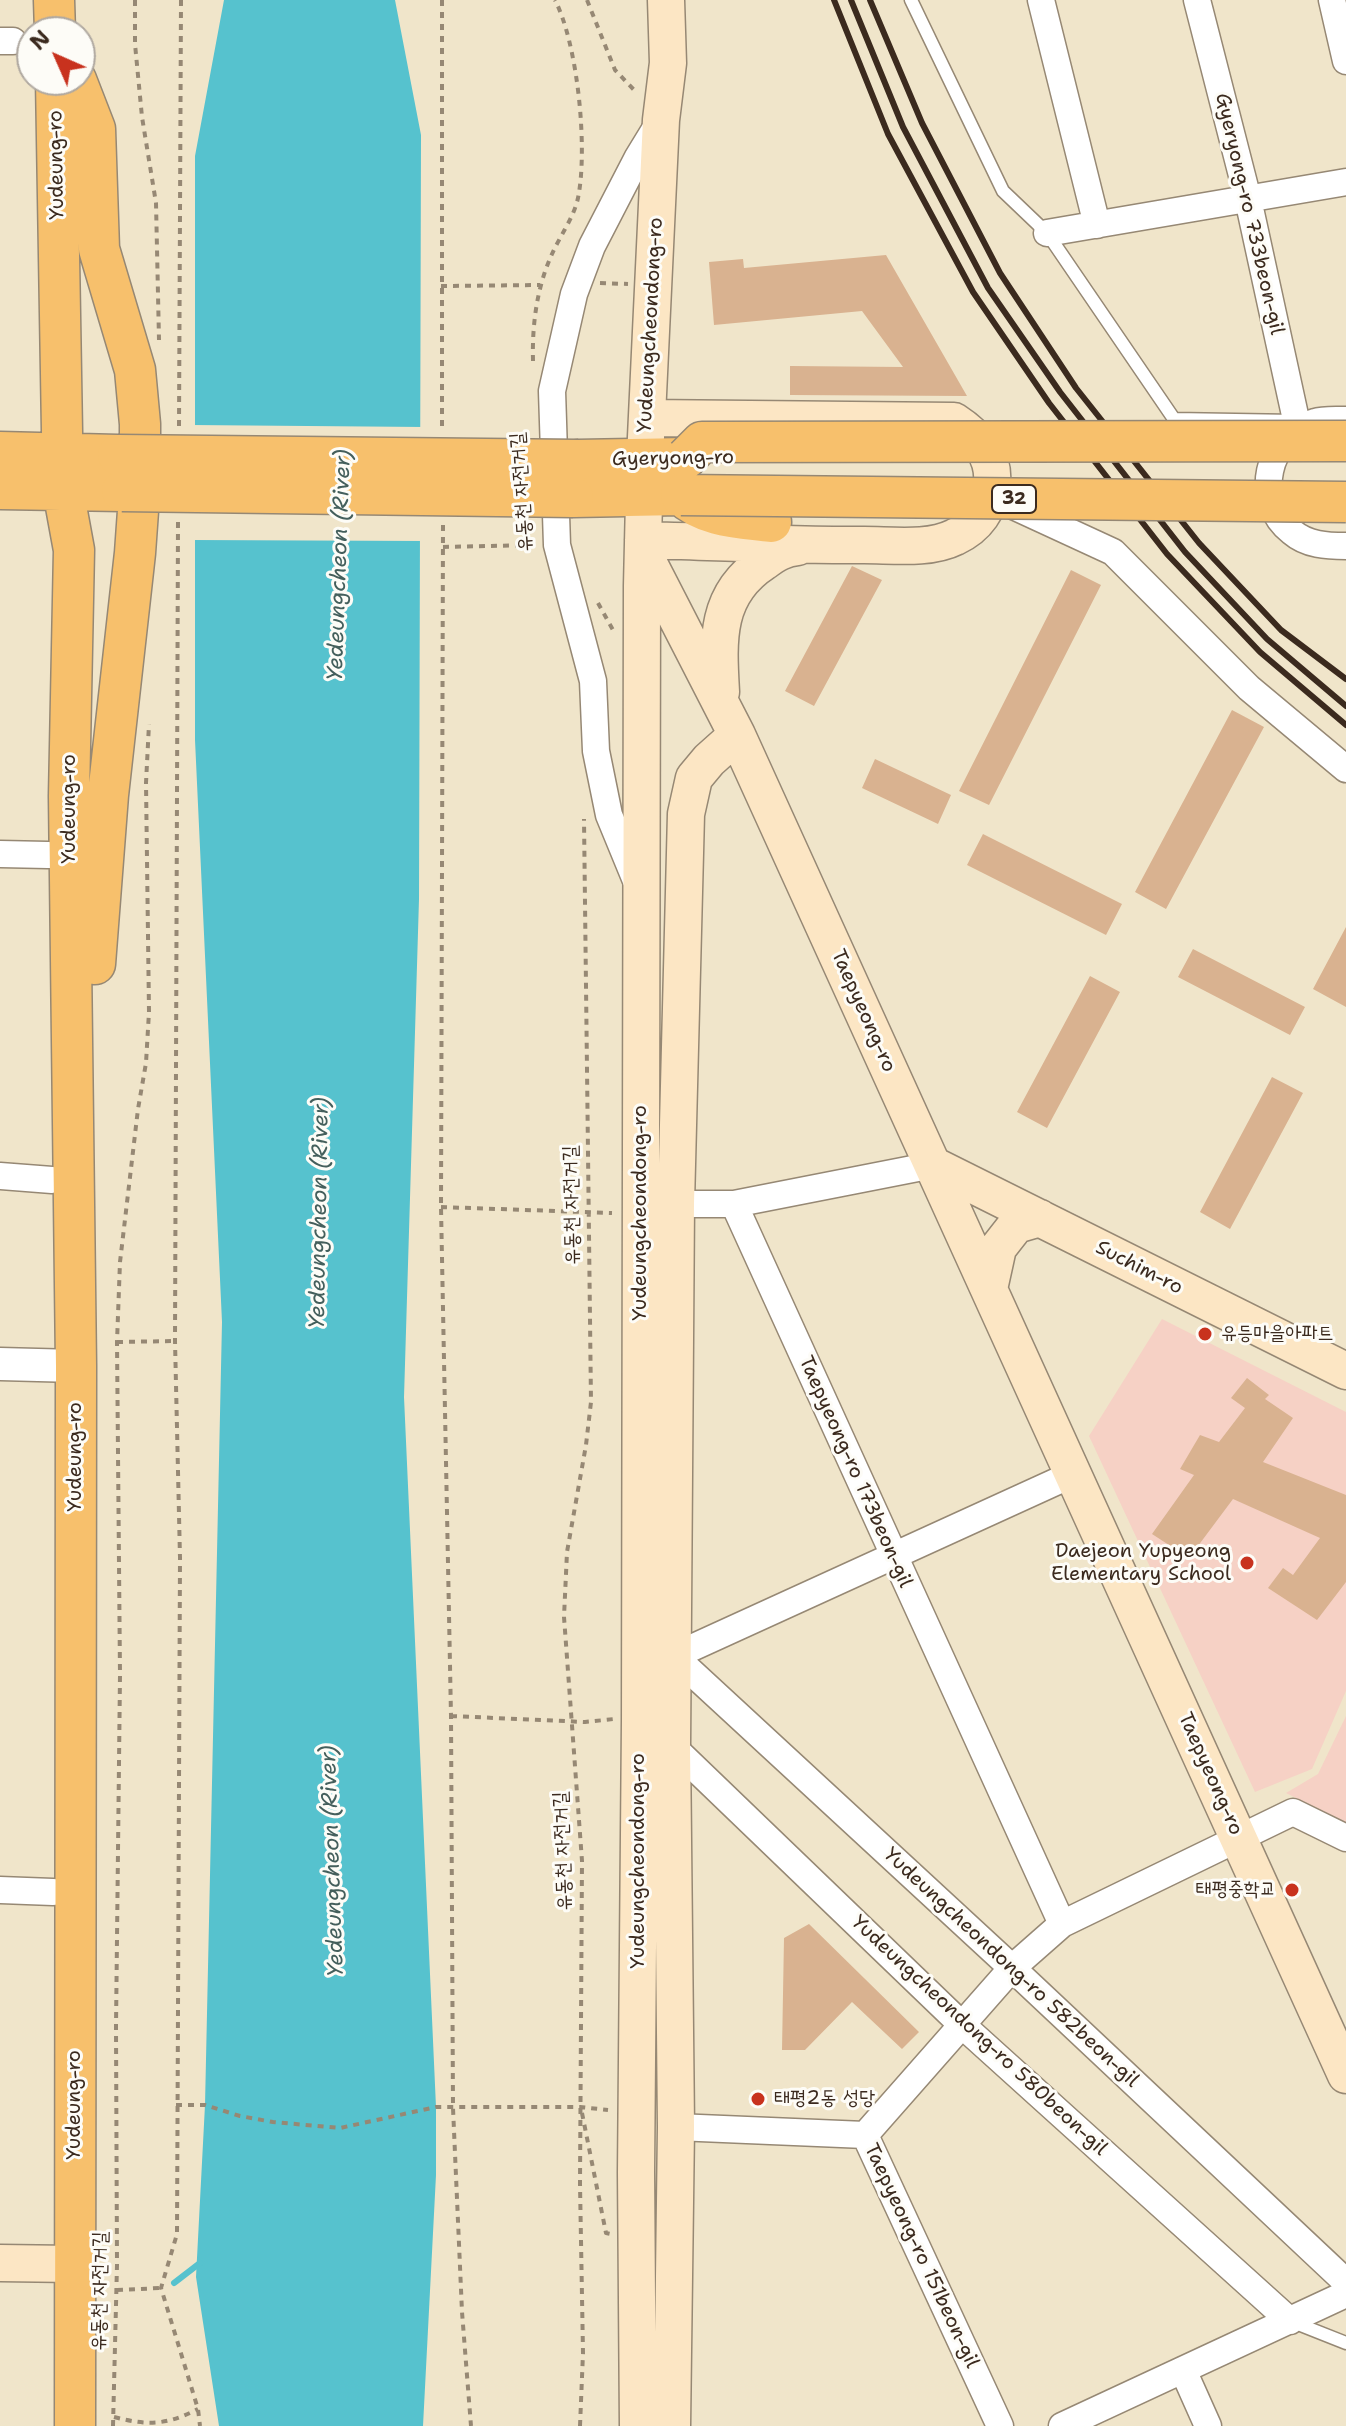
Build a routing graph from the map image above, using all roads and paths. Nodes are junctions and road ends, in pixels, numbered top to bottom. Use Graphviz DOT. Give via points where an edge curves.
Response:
graph roads {
  1 [pos="135,0"];
  2 [pos="181,0"];
  3 [pos="442,0"];
  4 [pos="555,0"];
  5 [pos="587,0"];
  6 [pos="666,0"];
  7 [pos="911,0"];
  8 [pos="1041,0"];
  9 [pos="1197,0"];
  10 [pos="1332,0"];
  11 [pos="1346,61"];
  12 [pos="56,96"];
  13 [pos="82,96"];
  14 [pos="661,120"];
  15 [pos="1346,182"];
  16 [pos="1248,199"];
  17 [pos="1097,225"];
  18 [pos="1047,233"];
  19 [pos="593,283"];
  20 [pos="621,283"];
  21 [pos="540,285"];
  22 [pos="441,286"];
  23 [pos="159,346"];
  24 [pos="533,369"];
  25 [pos="647,418"];
  26 [pos="1346,420"];
  27 [pos="1307,431"];
  28 [pos="179,434"];
  29 [pos="442,439"];
  30 [pos="0,452"];
  31 [pos="1346,464"];
  32 [pos="63,471"];
  33 [pos="664,477"];
  34 [pos="0,489"];
  35 [pos="991,496"];
  36 [pos="1346,502"];
  37 [pos="178,513"];
  38 [pos="443,516"];
  39 [pos="1346,526"];
  40 [pos="537,531"];
  41 [pos="820,545"];
  42 [pos="643,546"];
  43 [pos="1346,546"];
  44 [pos="443,547"];
  45 [pos="721,702"];
  46 [pos="149,720"];
  47 [pos="737,735"];
  48 [pos="1346,769"];
  49 [pos="584,807"];
  50 [pos="0,854"];
  51 [pos="48,855"];
  52 [pos="643,898"];
  53 [pos="73,1053"];
  54 [pos="933,1165"];
  55 [pos="0,1176"];
  56 [pos="52,1180"];
  57 [pos="734,1204"];
  58 [pos="441,1207"];
  59 [pos="646,1207"];
  60 [pos="588,1213"];
  61 [pos="1040,1218"];
  62 [pos="989,1289"];
  63 [pos="175,1341"];
  64 [pos="117,1342"];
  65 [pos="0,1364"];
  66 [pos="63,1365"];
  67 [pos="1346,1371"];
  68 [pos="1073,1474"];
  69 [pos="893,1556"];
  70 [pos="674,1656"];
  71 [pos="451,1716"];
  72 [pos="617,1719"];
  73 [pos="572,1720"];
  74 [pos="672,1746"];
  75 [pos="1346,1838"];
  76 [pos="1239,1839"];
  77 [pos="0,1890"];
  78 [pos="53,1892"];
  79 [pos="1062,1924"];
  80 [pos="1012,1968"];
  81 [pos="961,2024"];
  82 [pos="1346,2075"];
  83 [pos="176,2105"];
  84 [pos="580,2107"];
  85 [pos="453,2108"];
  86 [pos="597,2109"];
  87 [pos="676,2127"];
  88 [pos="865,2135"];
  89 [pos="0,2263"];
  90 [pos="63,2264"];
  91 [pos="1346,2282"];
  92 [pos="161,2288"];
  93 [pos="117,2290"];
  94 [pos="1346,2294"];
  95 [pos="1290,2321"];
  96 [pos="1346,2343"];
  97 [pos="1183,2370"];
  98 [pos="198,2409"];
  99 [pos="114,2417"];
  100 [pos="55,2426"];
  101 [pos="75,2426"];
  102 [pos="113,2426"];
  103 [pos="200,2426"];
  104 [pos="471,2426"];
  105 [pos="580,2426"];
  106 [pos="638,2426"];
  107 [pos="672,2426"];
  108 [pos="1000,2426"];
  109 [pos="1062,2426"];
  110 [pos="1208,2426"];
  1 -- 23 [label="path" via="142,117 156,203"];
  2 -- 28 [label="path"];
  3 -- 22 [label="path"];
  4 -- 21 [label="path" via="573,52 582,129 578,200"];
  5 -- 14 [label="path" via="615,70"];
  6 -- 14 [label="main road, Yudeungcheondong-ro" via="668,63"];
  7 -- 18 [label="lane" via="1003,191"];
  8 -- 17 [label="street"];
  9 -- 16 [label="street, Gyeryong-ro 733beon-gil"];
  10 -- 11 [label="street"];
  12 -- 32 [label="main road, Yudeung-ro"];
  13 -- 53 [label="main road" via="95,129 99,249 135,370 140,483 93,979"];
  14 -- 25 [label="main road, Yudeungcheondong-ro"];
  14 -- 52 [label="street" via="592,246 574,294 552,391 557,545 593,681 596,751 609,815"];
  15 -- 16 [label="street"];
  16 -- 17 [label="street"];
  16 -- 27 [label="street, Gyeryong-ro 733beon-gil"];
  17 -- 18 [label="street"];
  18 -- 27 [label="lane" via="1174,419"];
  19 -- 20 [label="path"];
  21 -- 22 [label="path"];
  21 -- 24 [label="path"];
  22 -- 29 [label="path"];
  25 -- 33 [label="main road, Yudeungcheondong-ro"];
  25 -- 35 [label="main road" via="954,421 972,432 989,455"];
  26 -- 27 [label="street"];
  27 -- 33 [label="main road, bridge" via="702,442"];
  27 -- 43 [label="street" via="1272,460 1270,500 1293,533 1311,543"];
  30 -- 32 [label="main road, Gyeryong-ro / 32"];
  31 -- 33 [label="main road, Gyeryong-ro / 32"];
  32 -- 33 [label="main road, Gyeryong-ro / 32, bridge"];
  32 -- 34 [label="main road, Gyeryong-ro / 32"];
  32 -- 51 [label="main road, Yudeung-ro" via="47,560"];
  32 -- 53 [label="main road, Yudeung-ro" via="74,550 69,796"];
  33 -- 36 [label="main road, Gyeryong-ro / 32, bridge"];
  33 -- 39 [label="main road" via="694,507 771,522"];
  33 -- 42 [label="main road, Yudeungcheondong-ro"];
  35 -- 41 [label="main road" via="983,515 954,538 921,545"];
  35 -- 48 [label="street" via="1113,552 1249,688"];
  37 -- 63 [label="path"];
  38 -- 44 [label="path"];
  40 -- 44 [label="path, 유동천 자전거길" via="538,545"];
  41 -- 42 [label="main road"];
  41 -- 45 [label="main road" via="782,549 749,571 732,592 718,645"];
  42 -- 45 [label="main road, Taepyeong-ro"];
  42 -- 52 [label="main road, Yudeungcheondong-ro"];
  44 -- 58 [label="path"];
  45 -- 47 [label="main road, Taepyeong-ro"];
  46 -- 64 [label="path, 유동천 자전거길" via="149,1012 120,1262"];
  47 -- 54 [label="main road, Taepyeong-ro"];
  47 -- 59 [label="main road, Yudeungcheondong-ro" via="694,778 686,814"];
  49 -- 60 [label="path, 유동천 자전거길"];
  50 -- 51 [label="street, Yudeung-ro"];
  51 -- 56 [label="main road, Yudeung-ro"];
  52 -- 59 [label="main road, Yudeungcheondong-ro"];
  53 -- 66 [label="main road, Yudeung-ro"];
  54 -- 57 [label="street"];
  54 -- 61 [label="main road, Suchim-ro"];
  54 -- 62 [label="main road, Taepyeong-ro"];
  55 -- 56 [label="street"];
  56 -- 66 [label="main road, Yudeung-ro"];
  57 -- 59 [label="street"];
  57 -- 69 [label="street, Taepyeong-ro 173beon-gil"];
  58 -- 60 [label="path"];
  58 -- 71 [label="path"];
  59 -- 60 [label="path"];
  59 -- 70 [label="main road, Yudeungcheondong-ro"];
  59 -- 106 [label="main road, Yudeungcheondong-ro"];
  60 -- 73 [label="path, 유동천 자전거길" via="591,1402 567,1552 564,1617"];
  61 -- 62 [label="main road" via="1016,1225 998,1248"];
  61 -- 67 [label="main road, Suchim-ro"];
  62 -- 68 [label="main road, Taepyeong-ro"];
  63 -- 64 [label="path"];
  63 -- 83 [label="path" via="180,1558"];
  64 -- 93 [label="path, 유동천 자전거길"];
  65 -- 66 [label="street"];
  66 -- 78 [label="main road, Yudeung-ro" via="54,1408"];
  66 -- 90 [label="main road, Yudeung-ro"];
  68 -- 69 [label="street"];
  68 -- 76 [label="main road, Taepyeong-ro"];
  69 -- 70 [label="street"];
  69 -- 79 [label="street, Taepyeong-ro 173beon-gil"];
  70 -- 74 [label="main road, Yudeungcheondong-ro"];
  70 -- 80 [label="street, Yudeungcheondong-ro 582beon-gil"];
  71 -- 73 [label="path"];
  71 -- 85 [label="path"];
  72 -- 73 [label="path"];
  73 -- 84 [label="path, 유동천 자전거길" via="582,1861"];
  74 -- 81 [label="street, Yudeungcheondong-ro 580beon-gil"];
  74 -- 87 [label="main road, Yudeungcheondong-ro"];
  75 -- 76 [label="street, Taepyeong-ro 151beon-gil" via="1293,1812"];
  76 -- 79 [label="street, Taepyeong-ro 151beon-gil"];
  76 -- 82 [label="main road, Taepyeong-ro"];
  77 -- 78 [label="street"];
  78 -- 90 [label="main road, Yudeung-ro"];
  79 -- 80 [label="street, Taepyeong-ro 151beon-gil"];
  80 -- 81 [label="street, Taepyeong-ro 151beon-gil"];
  80 -- 91 [label="street, Yudeungcheondong-ro 582beon-gil"];
  81 -- 88 [label="street, Taepyeong-ro 151beon-gil"];
  81 -- 95 [label="street, Yudeungcheondong-ro 580beon-gil"];
  83 -- 85 [label="path" via="205,2105 273,2122 340,2128"];
  83 -- 92 [label="path" via="177,2234"];
  84 -- 85 [label="path"];
  84 -- 86 [label="path"];
  84 -- 105 [label="path, 유동천 자전거길"];
  85 -- 104 [label="path"];
  87 -- 88 [label="street"];
  87 -- 107 [label="main road, Yudeungcheondong-ro"];
  88 -- 108 [label="street, Taepyeong-ro 151beon-gil"];
  89 -- 90 [label="main road"];
  90 -- 100 [label="main road, Yudeung-ro"];
  90 -- 101 [label="main road, Yudeung-ro"];
  92 -- 93 [label="path"];
  92 -- 98 [label="path"];
  93 -- 99 [label="path, 유동천 자전거길"];
  94 -- 95 [label="street"];
  95 -- 96 [label="lane"];
  95 -- 97 [label="street"];
  97 -- 109 [label="street"];
  97 -- 110 [label="street"];
  98 -- 99 [label="path" via="167,2423 133,2424"];
  98 -- 103 [label="path"];
  99 -- 102 [label="path, 유동천 자전거길"];
}
